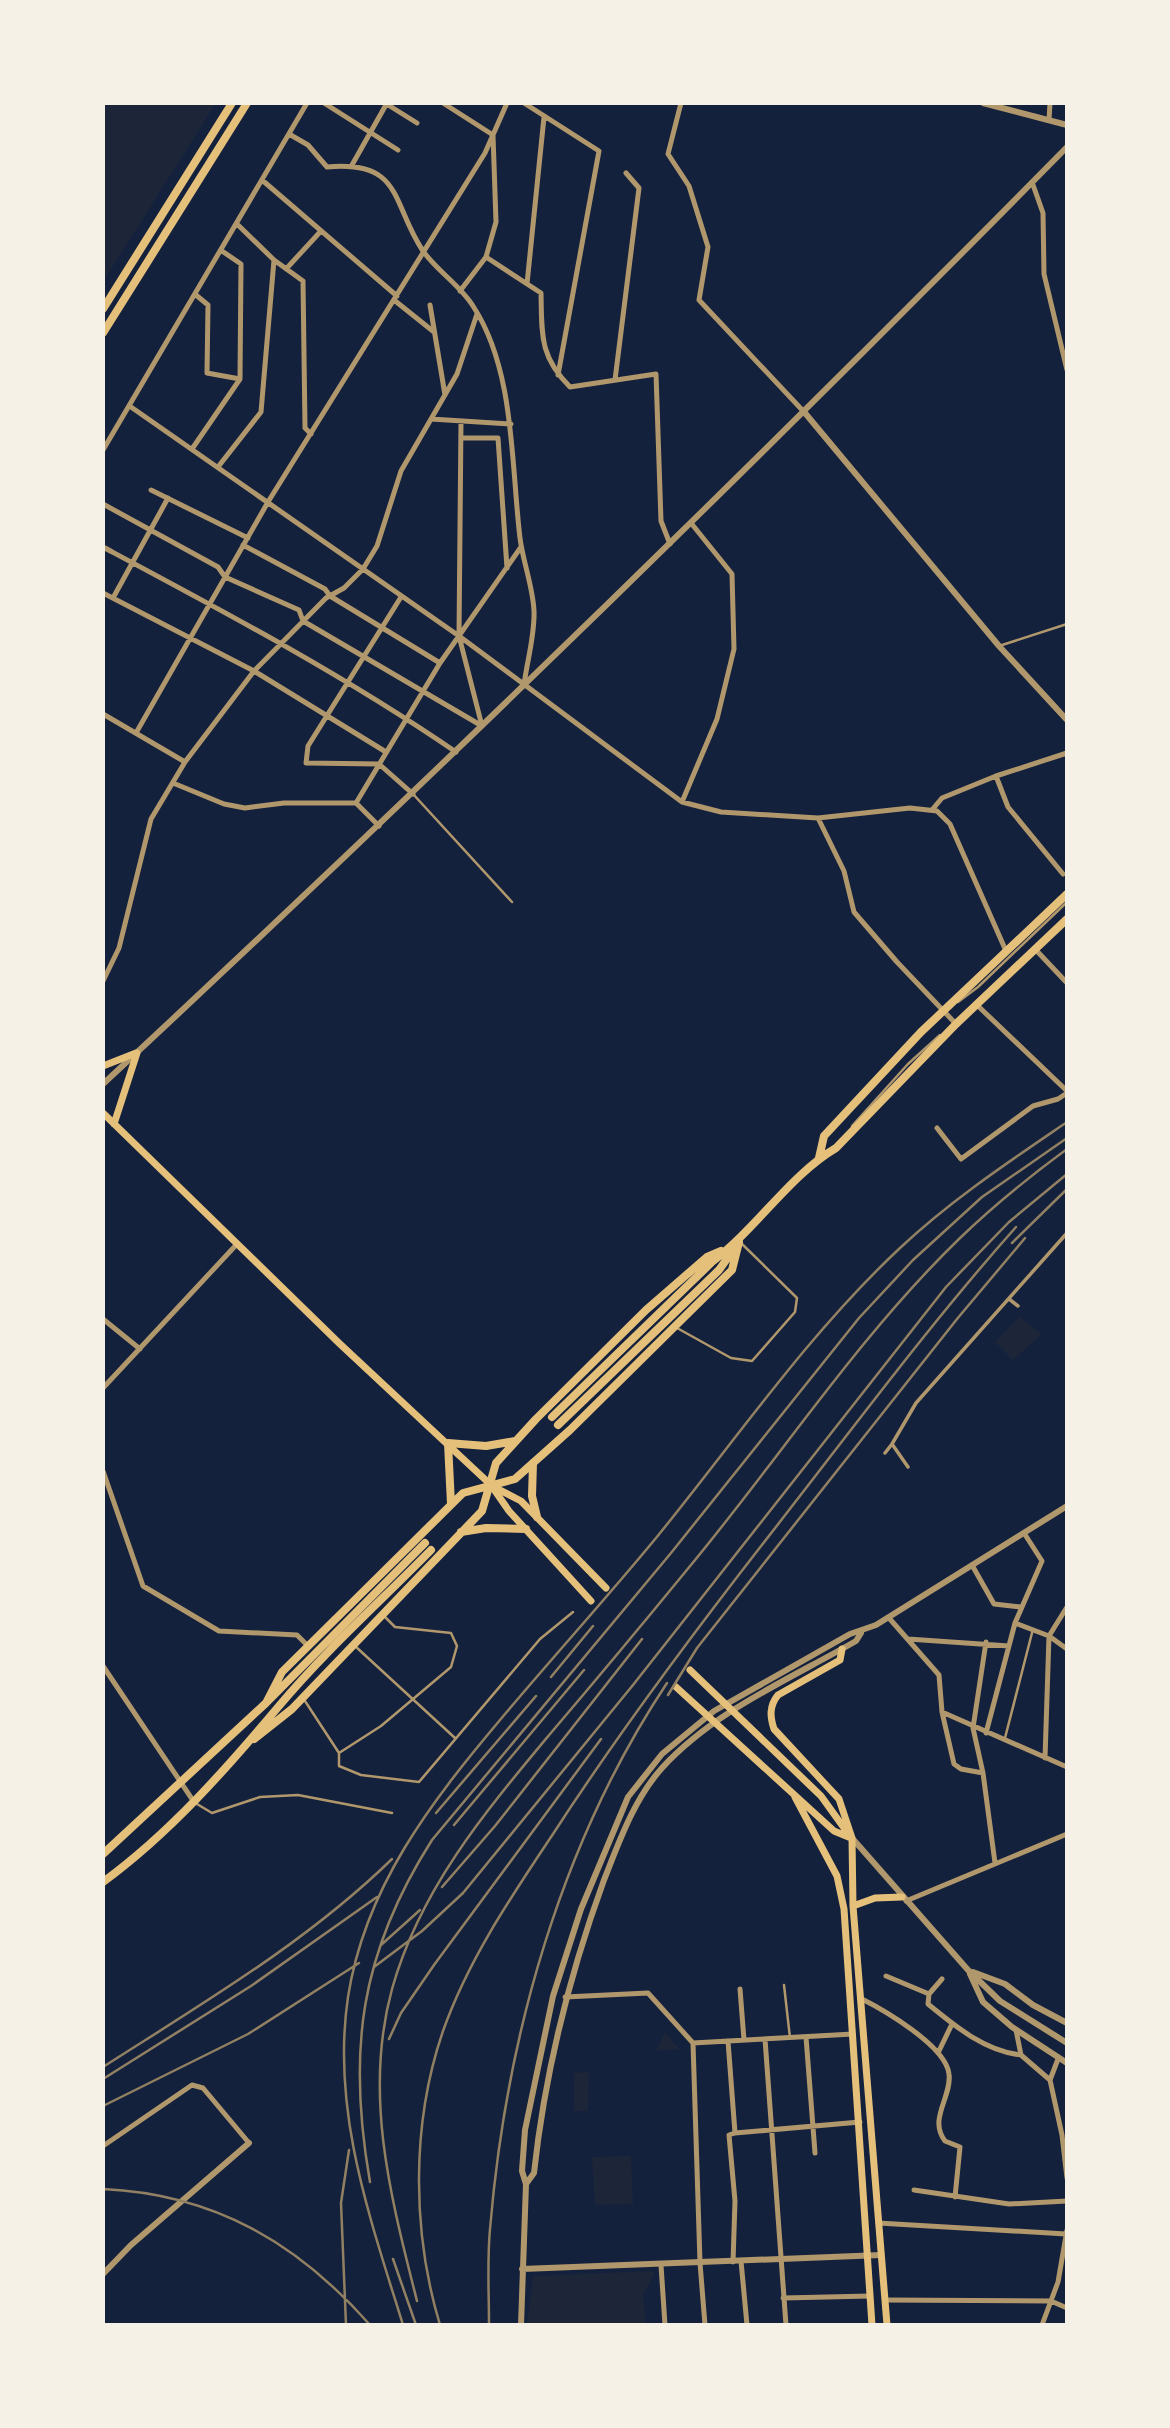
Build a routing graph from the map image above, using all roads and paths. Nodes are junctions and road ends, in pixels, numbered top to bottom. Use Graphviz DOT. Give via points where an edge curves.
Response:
graph roads {
  1 [pos="232,103"];
  2 [pos="247,103"];
  3 [pos="307,103"];
  4 [pos="324,103"];
  5 [pos="443,103"];
  6 [pos="507,103"];
  7 [pos="523,103"];
  8 [pos="681,103"];
  9 [pos="983,103"];
  10 [pos="1050,103"];
  11 [pos="386,104"];
  12 [pos="544,117"];
  13 [pos="1049,120"];
  14 [pos="416,123"];
  15 [pos="1067,125"];
  16 [pos="370,132"];
  17 [pos="289,134"];
  18 [pos="494,135"];
  19 [pos="1067,147"];
  20 [pos="398,150"];
  21 [pos="352,164"];
  22 [pos="626,173"];
  23 [pos="262,180"];
  24 [pos="1032,182"];
  25 [pos="237,224"];
  26 [pos="321,231"];
  27 [pos="222,251"];
  28 [pos="424,252"];
  29 [pos="486,257"];
  30 [pos="274,260"];
  31 [pos="286,269"];
  32 [pos="527,284"];
  33 [pos="460,291"];
  34 [pos="196,295"];
  35 [pos="395,298"];
  36 [pos="430,305"];
  37 [pos="103,309"];
  38 [pos="477,314"];
  39 [pos="434,332"];
  40 [pos="103,333"];
  41 [pos="1067,370"];
  42 [pos="558,375"];
  43 [pos="240,379"];
  44 [pos="615,380"];
  45 [pos="445,396"];
  46 [pos="131,407"];
  47 [pos="805,413"];
  48 [pos="431,419"];
  49 [pos="461,421"];
  50 [pos="511,424"];
  51 [pos="311,434"];
  52 [pos="461,438"];
  53 [pos="192,449"];
  54 [pos="103,450"];
  55 [pos="218,467"];
  56 [pos="151,490"];
  57 [pos="168,498"];
  58 [pos="268,502"];
  59 [pos="103,504"];
  60 [pos="691,523"];
  61 [pos="151,530"];
  62 [pos="248,538"];
  63 [pos="670,544"];
  64 [pos="243,545"];
  65 [pos="103,547"];
  66 [pos="521,547"];
  67 [pos="133,563"];
  68 [pos="507,568"];
  69 [pos="363,569"];
  70 [pos="225,577"];
  71 [pos="103,593"];
  72 [pos="330,596"];
  73 [pos="401,597"];
  74 [pos="113,598"];
  75 [pos="210,604"];
  76 [pos="303,621"];
  77 [pos="1067,624"];
  78 [pos="382,629"];
  79 [pos="459,636"];
  80 [pos="191,638"];
  81 [pos="280,644"];
  82 [pos="999,646"];
  83 [pos="364,657"];
  84 [pos="440,663"];
  85 [pos="254,671"];
  86 [pos="348,684"];
  87 [pos="524,685"];
  88 [pos="423,692"];
  89 [pos="103,714"];
  90 [pos="326,718"];
  91 [pos="407,718"];
  92 [pos="1067,720"];
  93 [pos="482,726"];
  94 [pos="136,733"];
  95 [pos="386,752"];
  96 [pos="456,752"];
  97 [pos="1067,753"];
  98 [pos="185,762"];
  99 [pos="379,764"];
  100 [pos="996,776"];
  101 [pos="173,783"];
  102 [pos="412,794"];
  103 [pos="682,802"];
  104 [pos="356,803"];
  105 [pos="932,810"];
  106 [pos="818,818"];
  107 [pos="379,826"];
  108 [pos="1063,874"];
  109 [pos="1067,894"];
  110 [pos="512,902"];
  111 [pos="1067,902"];
  112 [pos="1067,919"];
  113 [pos="1035,949"];
  114 [pos="1006,951"];
  115 [pos="103,981"];
  116 [pos="1067,983"];
  117 [pos="978,1006"];
  118 [pos="943,1013"];
  119 [pos="956,1024"];
  120 [pos="137,1053"];
  121 [pos="103,1066"];
  122 [pos="103,1084"];
  123 [pos="1067,1092"];
  124 [pos="103,1113"];
  125 [pos="114,1124"];
  126 [pos="937,1128"];
  127 [pos="819,1158"];
  128 [pos="1067,1233"];
  129 [pos="739,1242"];
  130 [pos="237,1244"];
  131 [pos="1009,1298"];
  132 [pos="1018,1306"];
  133 [pos="103,1319"];
  134 [pos="674,1326"];
  135 [pos="140,1349"];
  136 [pos="103,1388"];
  137 [pos="554,1421"];
  138 [pos="515,1441"];
  139 [pos="448,1443"];
  140 [pos="892,1444"];
  141 [pos="885,1453"];
  142 [pos="533,1463"];
  143 [pos="908,1467"];
  144 [pos="103,1471"];
  145 [pos="491,1485"];
  146 [pos="451,1504"];
  147 [pos="1067,1506"];
  148 [pos="537,1517"];
  149 [pos="526,1530"];
  150 [pos="458,1533"];
  151 [pos="1024,1533"];
  152 [pos="971,1565"];
  153 [pos="606,1588"];
  154 [pos="591,1601"];
  155 [pos="1021,1607"];
  156 [pos="1067,1607"];
  157 [pos="573,1612"];
  158 [pos="382,1615"];
  159 [pos="889,1618"];
  160 [pos="1016,1623"];
  161 [pos="1033,1629"];
  162 [pos="861,1633"];
  163 [pos="1049,1636"];
  164 [pos="908,1639"];
  165 [pos="986,1642"];
  166 [pos="308,1646"];
  167 [pos="355,1646"];
  168 [pos="1009,1646"];
  169 [pos="842,1649"];
  170 [pos="1067,1649"];
  171 [pos="103,1666"];
  172 [pos="690,1670"];
  173 [pos="676,1687"];
  174 [pos="303,1698"];
  175 [pos="413,1700"];
  176 [pos="266,1703"];
  177 [pos="942,1712"];
  178 [pos="972,1728"];
  179 [pos="985,1733"];
  180 [pos="455,1738"];
  181 [pos="254,1739"];
  182 [pos="1004,1741"];
  183 [pos="339,1753"];
  184 [pos="1045,1758"];
  185 [pos="1067,1767"];
  186 [pos="983,1773"];
  187 [pos="181,1785"];
  188 [pos="795,1797"];
  189 [pos="194,1802"];
  190 [pos="392,1813"];
  191 [pos="1067,1834"];
  192 [pos="852,1838"];
  193 [pos="103,1854"];
  194 [pos="995,1863"];
  195 [pos="103,1882"];
  196 [pos="853,1895"];
  197 [pos="842,1896"];
  198 [pos="904,1899"];
  199 [pos="853,1906"];
  200 [pos="968,1970"];
  201 [pos="886,1976"];
  202 [pos="942,1979"];
  203 [pos="784,1985"];
  204 [pos="740,1989"];
  205 [pos="929,1994"];
  206 [pos="565,1997"];
  207 [pos="860,1998"];
  208 [pos="1067,2023"];
  209 [pos="952,2024"];
  210 [pos="1016,2030"];
  211 [pos="853,2034"];
  212 [pos="806,2037"];
  213 [pos="790,2038"];
  214 [pos="765,2039"];
  215 [pos="744,2040"];
  216 [pos="728,2041"];
  217 [pos="693,2043"];
  218 [pos="1067,2043"];
  219 [pos="938,2053"];
  220 [pos="1021,2055"];
  221 [pos="1058,2059"];
  222 [pos="1067,2063"];
  223 [pos="1050,2080"];
  224 [pos="860,2122"];
  225 [pos="813,2126"];
  226 [pos="771,2129"];
  227 [pos="735,2133"];
  228 [pos="249,2143"];
  229 [pos="103,2146"];
  230 [pos="815,2153"];
  231 [pos="1067,2178"];
  232 [pos="526,2184"];
  233 [pos="914,2190"];
  234 [pos="955,2197"];
  235 [pos="1067,2201"];
  236 [pos="878,2222"];
  237 [pos="1067,2232"];
  238 [pos="1066,2246"];
  239 [pos="881,2255"];
  240 [pos="867,2256"];
  241 [pos="780,2259"];
  242 [pos="737,2262"];
  243 [pos="700,2263"];
  244 [pos="661,2265"];
  245 [pos="522,2269"];
  246 [pos="103,2274"];
  247 [pos="870,2296"];
  248 [pos="783,2298"];
  249 [pos="885,2300"];
  250 [pos="1052,2301"];
  251 [pos="1067,2308"];
  252 [pos="521,2325"];
  253 [pos="665,2325"];
  254 [pos="705,2325"];
  255 [pos="747,2325"];
  256 [pos="786,2325"];
  257 [pos="872,2325"];
  258 [pos="887,2325"];
  259 [pos="1042,2325"];
  1 -- 37 [label="main road"];
  2 -- 40 [label="main road"];
  3 -- 17 [label="street"];
  4 -- 16 [label="street"];
  5 -- 18 [label="street"];
  6 -- 18 [label="street"];
  7 -- 12 [label="street"];
  8 -- 47 [label="street" via="668,154 689,186 708,247 699,300"];
  9 -- 13 [label="street"];
  10 -- 13 [label="street"];
  11 -- 14 [label="street"];
  11 -- 16 [label="street"];
  12 -- 32 [label="street"];
  12 -- 42 [label="street" via="599,151"];
  13 -- 15 [label="street"];
  16 -- 20 [label="street"];
  16 -- 21 [label="street"];
  17 -- 21 [label="street" via="308,145 327,167"];
  17 -- 23 [label="street"];
  18 -- 28 [label="street"];
  18 -- 29 [label="street" via="496,222"];
  19 -- 24 [label="street"];
  21 -- 28 [label="street" via="384,179 398,196"];
  22 -- 44 [label="street" via="639,188"];
  23 -- 25 [label="street"];
  23 -- 26 [label="street"];
  24 -- 41 [label="street" via="1043,213 1044,274"];
  24 -- 47 [label="street"];
  25 -- 27 [label="street"];
  25 -- 30 [label="street"];
  26 -- 31 [label="street"];
  26 -- 35 [label="street"];
  27 -- 34 [label="street"];
  27 -- 43 [label="street" via="240,264"];
  28 -- 33 [label="street"];
  28 -- 35 [label="street"];
  29 -- 32 [label="street"];
  29 -- 33 [label="street"];
  30 -- 31 [label="street"];
  30 -- 55 [label="street" via="261,412"];
  31 -- 51 [label="street" via="303,281 305,428"];
  32 -- 42 [label="street" via="541,293 542,343"];
  33 -- 38 [label="street"];
  34 -- 43 [label="street" via="208,305 207,373"];
  34 -- 46 [label="street"];
  35 -- 39 [label="street"];
  35 -- 51 [label="street"];
  36 -- 39 [label="street"];
  38 -- 45 [label="street"];
  38 -- 50 [label="street"];
  39 -- 45 [label="street"];
  42 -- 44 [label="street" via="570,387"];
  43 -- 53 [label="street"];
  44 -- 63 [label="street" via="656,374 661,521"];
  45 -- 48 [label="street"];
  46 -- 53 [label="street"];
  46 -- 54 [label="street"];
  47 -- 60 [label="street"];
  47 -- 82 [label="street"];
  48 -- 49 [label="street"];
  48 -- 69 [label="street" via="401,471 377,546"];
  49 -- 50 [label="street"];
  49 -- 52 [label="street"];
  50 -- 66 [label="street"];
  51 -- 58 [label="street"];
  52 -- 68 [label="street" via="498,438"];
  52 -- 79 [label="street"];
  53 -- 55 [label="street"];
  55 -- 58 [label="street"];
  56 -- 57 [label="street"];
  57 -- 61 [label="street"];
  57 -- 62 [label="street"];
  58 -- 62 [label="street"];
  58 -- 69 [label="street"];
  59 -- 61 [label="street"];
  60 -- 63 [label="street"];
  60 -- 103 [label="street" via="732,574 734,649 717,719"];
  61 -- 67 [label="street"];
  61 -- 70 [label="street" via="218,567"];
  62 -- 64 [label="street"];
  63 -- 87 [label="street"];
  64 -- 70 [label="street"];
  64 -- 72 [label="street" via="325,589"];
  65 -- 67 [label="street"];
  66 -- 68 [label="street"];
  66 -- 87 [label="street" via="534,611"];
  67 -- 74 [label="street"];
  67 -- 75 [label="street"];
  68 -- 79 [label="street"];
  69 -- 72 [label="street"];
  69 -- 73 [label="street"];
  70 -- 75 [label="street"];
  70 -- 76 [label="street" via="299,610"];
  71 -- 74 [label="street"];
  72 -- 76 [label="street"];
  72 -- 78 [label="street"];
  73 -- 78 [label="street"];
  73 -- 79 [label="street"];
  74 -- 80 [label="street"];
  75 -- 80 [label="street"];
  75 -- 81 [label="street"];
  76 -- 81 [label="street"];
  76 -- 83 [label="street"];
  77 -- 82 [label="lane"];
  78 -- 83 [label="street"];
  78 -- 84 [label="street"];
  79 -- 84 [label="street"];
  79 -- 87 [label="street"];
  79 -- 93 [label="street"];
  80 -- 85 [label="street"];
  80 -- 94 [label="street"];
  81 -- 85 [label="street"];
  81 -- 86 [label="street"];
  82 -- 92 [label="street"];
  83 -- 86 [label="street"];
  83 -- 88 [label="street"];
  84 -- 88 [label="street"];
  85 -- 90 [label="street"];
  85 -- 98 [label="street"];
  86 -- 90 [label="street"];
  86 -- 91 [label="street"];
  87 -- 93 [label="street"];
  87 -- 103 [label="street"];
  88 -- 91 [label="street"];
  88 -- 93 [label="street"];
  89 -- 94 [label="street"];
  90 -- 95 [label="street"];
  90 -- 99 [label="street" via="309,746 306,763"];
  91 -- 95 [label="street"];
  91 -- 96 [label="street"];
  93 -- 96 [label="street"];
  94 -- 98 [label="street"];
  95 -- 99 [label="street"];
  96 -- 102 [label="street"];
  97 -- 100 [label="street"];
  98 -- 101 [label="street"];
  99 -- 102 [label="street"];
  99 -- 104 [label="street"];
  100 -- 105 [label="street" via="942,798"];
  100 -- 108 [label="street" via="1008,807"];
  101 -- 104 [label="street" via="245,808"];
  101 -- 115 [label="street" via="151,819 119,948"];
  102 -- 107 [label="street"];
  102 -- 110 [label="lane"];
  103 -- 106 [label="street" via="721,812"];
  104 -- 107 [label="street"];
  105 -- 106 [label="street" via="910,808"];
  105 -- 114 [label="street" via="950,824"];
  106 -- 118 [label="street" via="844,871 854,912"];
  107 -- 120 [label="street"];
  109 -- 114 [label="main road"];
  111 -- 118 [label="lane" via="978,987"];
  112 -- 113 [label="main road"];
  113 -- 116 [label="street"];
  113 -- 117 [label="main road"];
  114 -- 118 [label="main road"];
  117 -- 119 [label="main road"];
  117 -- 123 [label="street"];
  118 -- 119 [label="street"];
  118 -- 127 [label="main road" via="824,1136"];
  119 -- 127 [label="main road" via="836,1148"];
  120 -- 121 [label="main road"];
  120 -- 122 [label="street"];
  120 -- 125 [label="main road"];
  123 -- 126 [label="street" via="1033,1106 961,1159"];
  124 -- 125 [label="main road"];
  125 -- 130 [label="main road"];
  127 -- 129 [label="main road"];
  128 -- 131 [label="street"];
  129 -- 134 [label="main road" via="732,1270"];
  129 -- 134 [label="lane" via="797,1298 795,1312 752,1361 731,1358"];
  129 -- 137 [label="main road" via="719,1270"];
  129 -- 138 [label="main road" via="708,1257 646,1310"];
  130 -- 135 [label="street"];
  130 -- 139 [label="main road"];
  131 -- 132 [label="street"];
  131 -- 140 [label="street" via="916,1403"];
  133 -- 135 [label="street"];
  134 -- 142 [label="main road"];
  135 -- 136 [label="street"];
  138 -- 139 [label="main road" via="486,1446"];
  138 -- 145 [label="main road" via="496,1463"];
  139 -- 145 [label="main road"];
  139 -- 146 [label="main road"];
  140 -- 141 [label="street"];
  140 -- 143 [label="street"];
  142 -- 145 [label="main road" via="515,1479"];
  142 -- 148 [label="main road"];
  144 -- 166 [label="street" via="144,1586 219,1631 297,1635"];
  145 -- 146 [label="main road" via="463,1493"];
  145 -- 148 [label="main road" via="521,1501"];
  145 -- 149 [label="main road"];
  145 -- 150 [label="main road" via="482,1511"];
  146 -- 166 [label="main road"];
  147 -- 151 [label="street"];
  148 -- 153 [label="main road"];
  149 -- 150 [label="main road" via="486,1528"];
  149 -- 154 [label="main road"];
  150 -- 158 [label="main road"];
  151 -- 152 [label="street"];
  151 -- 155 [label="street" via="1042,1561"];
  152 -- 155 [label="street" via="994,1604"];
  152 -- 159 [label="street"];
  155 -- 160 [label="street"];
  156 -- 163 [label="street"];
  157 -- 180 [label="lane" via="540,1639"];
  158 -- 167 [label="main road"];
  158 -- 175 [label="lane" via="395,1627 451,1633 457,1646 451,1667"];
  159 -- 162 [label="street"];
  159 -- 164 [label="street"];
  160 -- 161 [label="street"];
  160 -- 168 [label="street"];
  161 -- 163 [label="street"];
  161 -- 182 [label="lane"];
  162 -- 169 [label="street"];
  162 -- 232 [label="street" via="850,1634 714,1710 662,1755 628,1797 578,1919 553,1996 533,2082 522,2171"];
  163 -- 170 [label="street"];
  163 -- 184 [label="street"];
  164 -- 165 [label="street"];
  164 -- 177 [label="street" via="940,1675"];
  165 -- 168 [label="street"];
  165 -- 178 [label="street"];
  166 -- 176 [label="main road" via="282,1672"];
  167 -- 174 [label="main road"];
  167 -- 175 [label="lane"];
  168 -- 179 [label="street"];
  169 -- 192 [label="main road" via="840,1660 778,1695 771,1716 775,1729 839,1799"];
  169 -- 206 [label="street" via="699,1733 662,1768 634,1810"];
  171 -- 187 [label="street"];
  172 -- 192 [label="main road" via="821,1796"];
  173 -- 188 [label="main road"];
  174 -- 181 [label="main road"];
  174 -- 183 [label="lane"];
  175 -- 180 [label="lane"];
  175 -- 183 [label="lane"];
  176 -- 181 [label="main road" via="428,1546"];
  176 -- 187 [label="main road"];
  177 -- 178 [label="street"];
  177 -- 186 [label="street" via="954,1764"];
  178 -- 179 [label="street"];
  178 -- 186 [label="street"];
  179 -- 182 [label="street"];
  180 -- 183 [label="lane" via="419,1782 361,1775 340,1766"];
  181 -- 189 [label="main road"];
  182 -- 184 [label="street"];
  184 -- 185 [label="street"];
  186 -- 194 [label="street"];
  187 -- 189 [label="street"];
  187 -- 193 [label="main road"];
  188 -- 192 [label="main road" via="834,1832"];
  188 -- 197 [label="main road" via="837,1876"];
  189 -- 190 [label="lane" via="212,1813 260,1797 298,1796"];
  189 -- 195 [label="main road"];
  191 -- 194 [label="street"];
  192 -- 196 [label="main road"];
  192 -- 198 [label="street"];
  194 -- 198 [label="street"];
  196 -- 197 [label="main road"];
  196 -- 199 [label="main road"];
  197 -- 211 [label="main road"];
  198 -- 199 [label="main road" via="875,1898"];
  198 -- 200 [label="street"];
  199 -- 207 [label="main road"];
  200 -- 208 [label="street" via="1005,1984 1033,2006"];
  200 -- 210 [label="street" via="983,2002"];
  200 -- 218 [label="street" via="1000,2001"];
  201 -- 205 [label="street"];
  202 -- 205 [label="street"];
  203 -- 213 [label="lane"];
  204 -- 215 [label="street"];
  205 -- 209 [label="street" via="928,2004"];
  206 -- 217 [label="street" via="648,1993"];
  206 -- 232 [label="street" via="547,2077 534,2173"];
  207 -- 219 [label="street"];
  207 -- 236 [label="main road"];
  209 -- 219 [label="street"];
  209 -- 220 [label="street" via="987,2046"];
  210 -- 220 [label="street"];
  210 -- 221 [label="street"];
  211 -- 212 [label="street"];
  211 -- 224 [label="main road"];
  212 -- 213 [label="street"];
  212 -- 225 [label="street"];
  213 -- 214 [label="street"];
  214 -- 215 [label="street"];
  214 -- 226 [label="street"];
  215 -- 216 [label="street"];
  216 -- 217 [label="street"];
  216 -- 227 [label="street"];
  217 -- 243 [label="street"];
  219 -- 234 [label="street" via="949,2075 940,2106 940,2135 960,2147"];
  220 -- 223 [label="street"];
  221 -- 222 [label="street"];
  221 -- 223 [label="street"];
  223 -- 231 [label="street"];
  224 -- 225 [label="street"];
  224 -- 240 [label="main road"];
  225 -- 226 [label="street"];
  225 -- 230 [label="street"];
  226 -- 227 [label="street"];
  226 -- 241 [label="street"];
  227 -- 242 [label="street" via="729,2135"];
  228 -- 229 [label="street" via="203,2088 192,2085"];
  228 -- 246 [label="street"];
  232 -- 245 [label="street"];
  233 -- 234 [label="street"];
  234 -- 235 [label="street" via="1009,2204"];
  236 -- 237 [label="street"];
  236 -- 239 [label="main road"];
  237 -- 238 [label="street"];
  238 -- 250 [label="street"];
  239 -- 240 [label="street"];
  239 -- 249 [label="main road"];
  240 -- 241 [label="street"];
  240 -- 247 [label="main road"];
  241 -- 242 [label="street"];
  241 -- 248 [label="street"];
  242 -- 243 [label="street"];
  242 -- 255 [label="street"];
  243 -- 244 [label="street"];
  243 -- 254 [label="street"];
  244 -- 245 [label="street"];
  244 -- 253 [label="street"];
  245 -- 252 [label="street"];
  247 -- 248 [label="street"];
  247 -- 257 [label="main road"];
  248 -- 256 [label="street"];
  249 -- 250 [label="street"];
  249 -- 258 [label="main road"];
  250 -- 251 [label="street"];
  250 -- 259 [label="street"];
}
